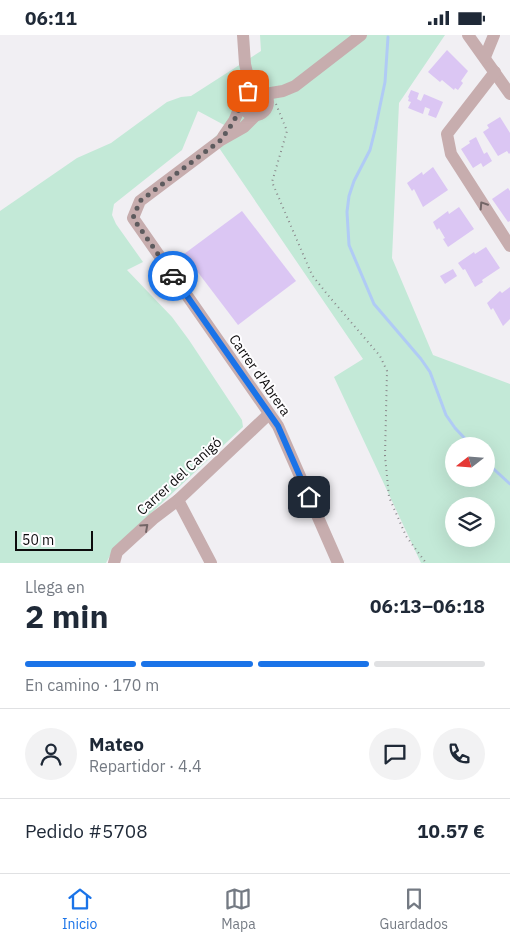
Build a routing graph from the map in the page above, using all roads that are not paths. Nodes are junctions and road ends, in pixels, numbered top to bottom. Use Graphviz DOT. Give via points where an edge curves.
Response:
graph roads {
  1 [pos="244,35"];
  2 [pos="361,35"];
  3 [pos="468,35"];
  4 [pos="494,35"];
  5 [pos="485,57"];
  6 [pos="495,72"];
  7 [pos="510,94"];
  8 [pos="247,95"];
  9 [pos="273,97"];
  10 [pos="256,115"];
  11 [pos="221,140"];
  12 [pos="510,246"];
  13 [pos="269,414"];
  14 [pos="178,500"];
  15 [pos="114,563"];
  16 [pos="211,563"];
  17 [pos="338,563"];
  1 -- 8 [label="street"];
  2 -- 9 [label="street" via="295,86"];
  3 -- 5 [label="street"];
  4 -- 5 [label="street"];
  5 -- 6 [label="street"];
  6 -- 7 [label="street"];
  12 -- 6 [label="street, one-way" via="450,154 447,133"];
  8 -- 9 [label="street" via="259,90"];
  8 -- 10 [label="street" via="246,110"];
  8 -- 11 [label="street"];
  9 -- 10 [label="street" via="266,109"];
  10 -- 11 [label="street" via="244,127"];
  11 -- 13 [label="street, Carrer d'Abrera" via="140,201 133,218"];
  13 -- 14 [label="street, Carrer del Canigó"];
  13 -- 17 [label="street, Carrer d'Abrera" via="278,426"];
  15 -- 14 [label="street, Carrer del Canigó, one-way" via="117,552"];
  14 -- 16 [label="street"];
}
